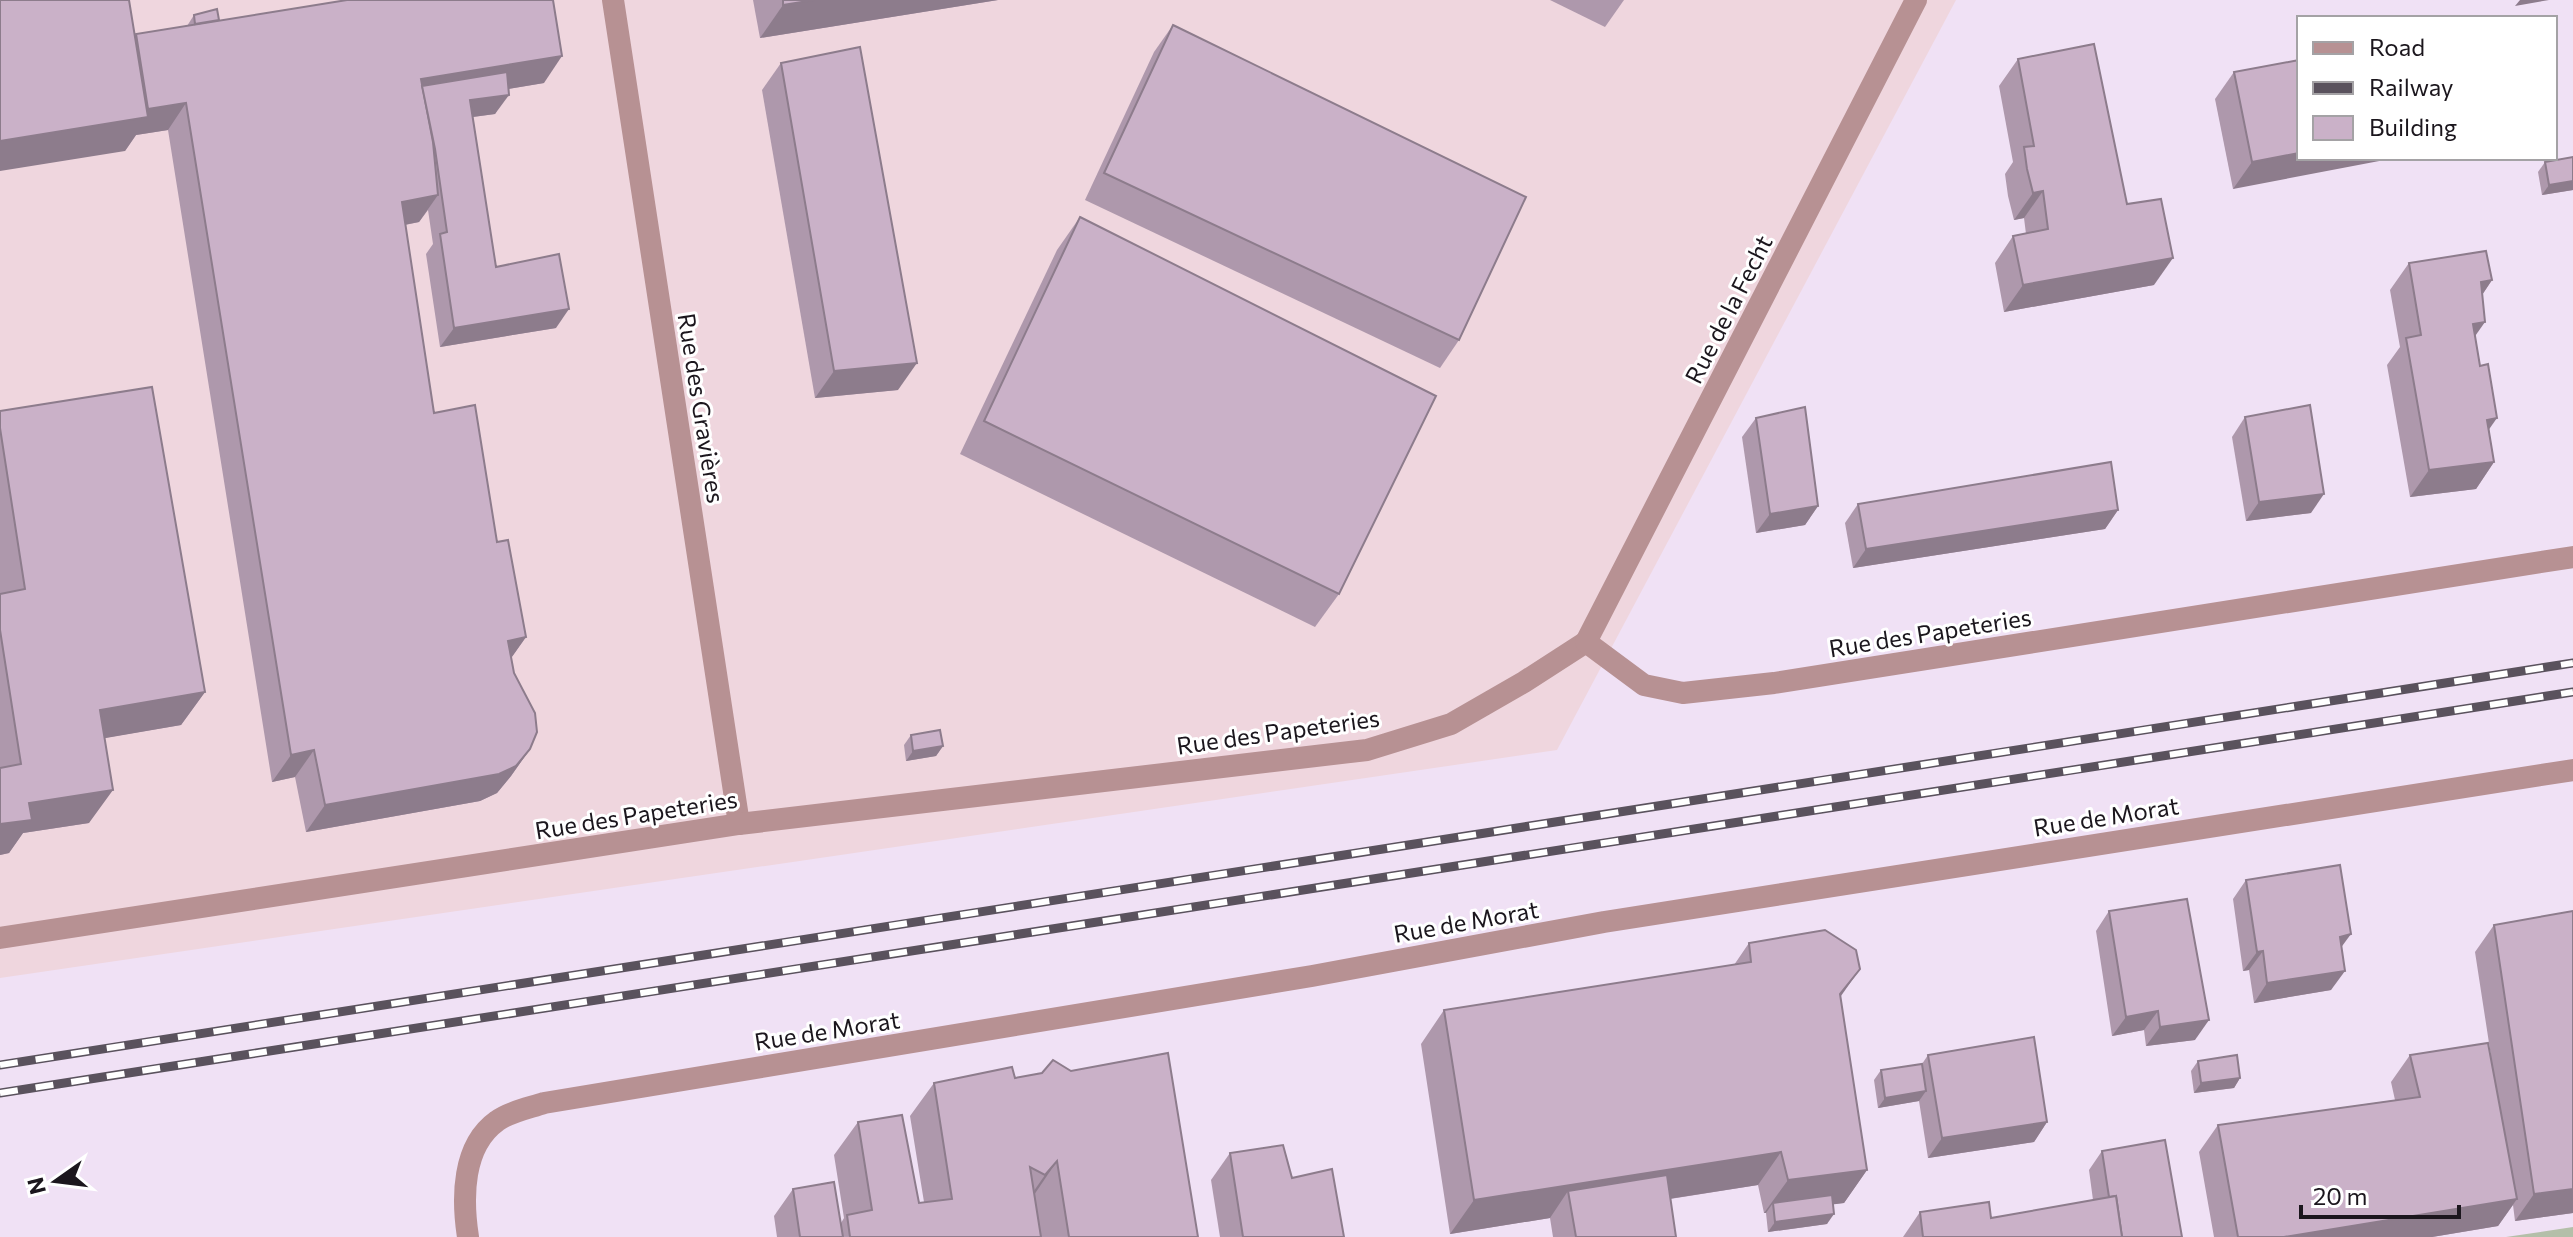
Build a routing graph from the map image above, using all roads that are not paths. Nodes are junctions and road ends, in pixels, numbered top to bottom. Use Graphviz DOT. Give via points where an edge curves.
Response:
graph roads {
  1 [pos="613,0"];
  2 [pos="1916,0"];
  3 [pos="2573,557"];
  4 [pos="1586,642"];
  5 [pos="2573,770"];
  6 [pos="739,824"];
  7 [pos="0,938"];
  8 [pos="468,1237"];
  1 -- 6 [label="street, Rue des Gravières"];
  2 -- 4 [label="street, Rue de la Fecht"];
  3 -- 4 [label="street, Rue des Papeteries" via="1683,693 1644,685"];
  4 -- 6 [label="street, Rue des Papeteries" via="1451,724 1367,750"];
  5 -- 8 [label="street, Rue de Morat" via="1604,922 1312,976 544,1103 498,1119 476,1141 467,1176"];
  6 -- 7 [label="street, Rue des Papeteries"];
}
